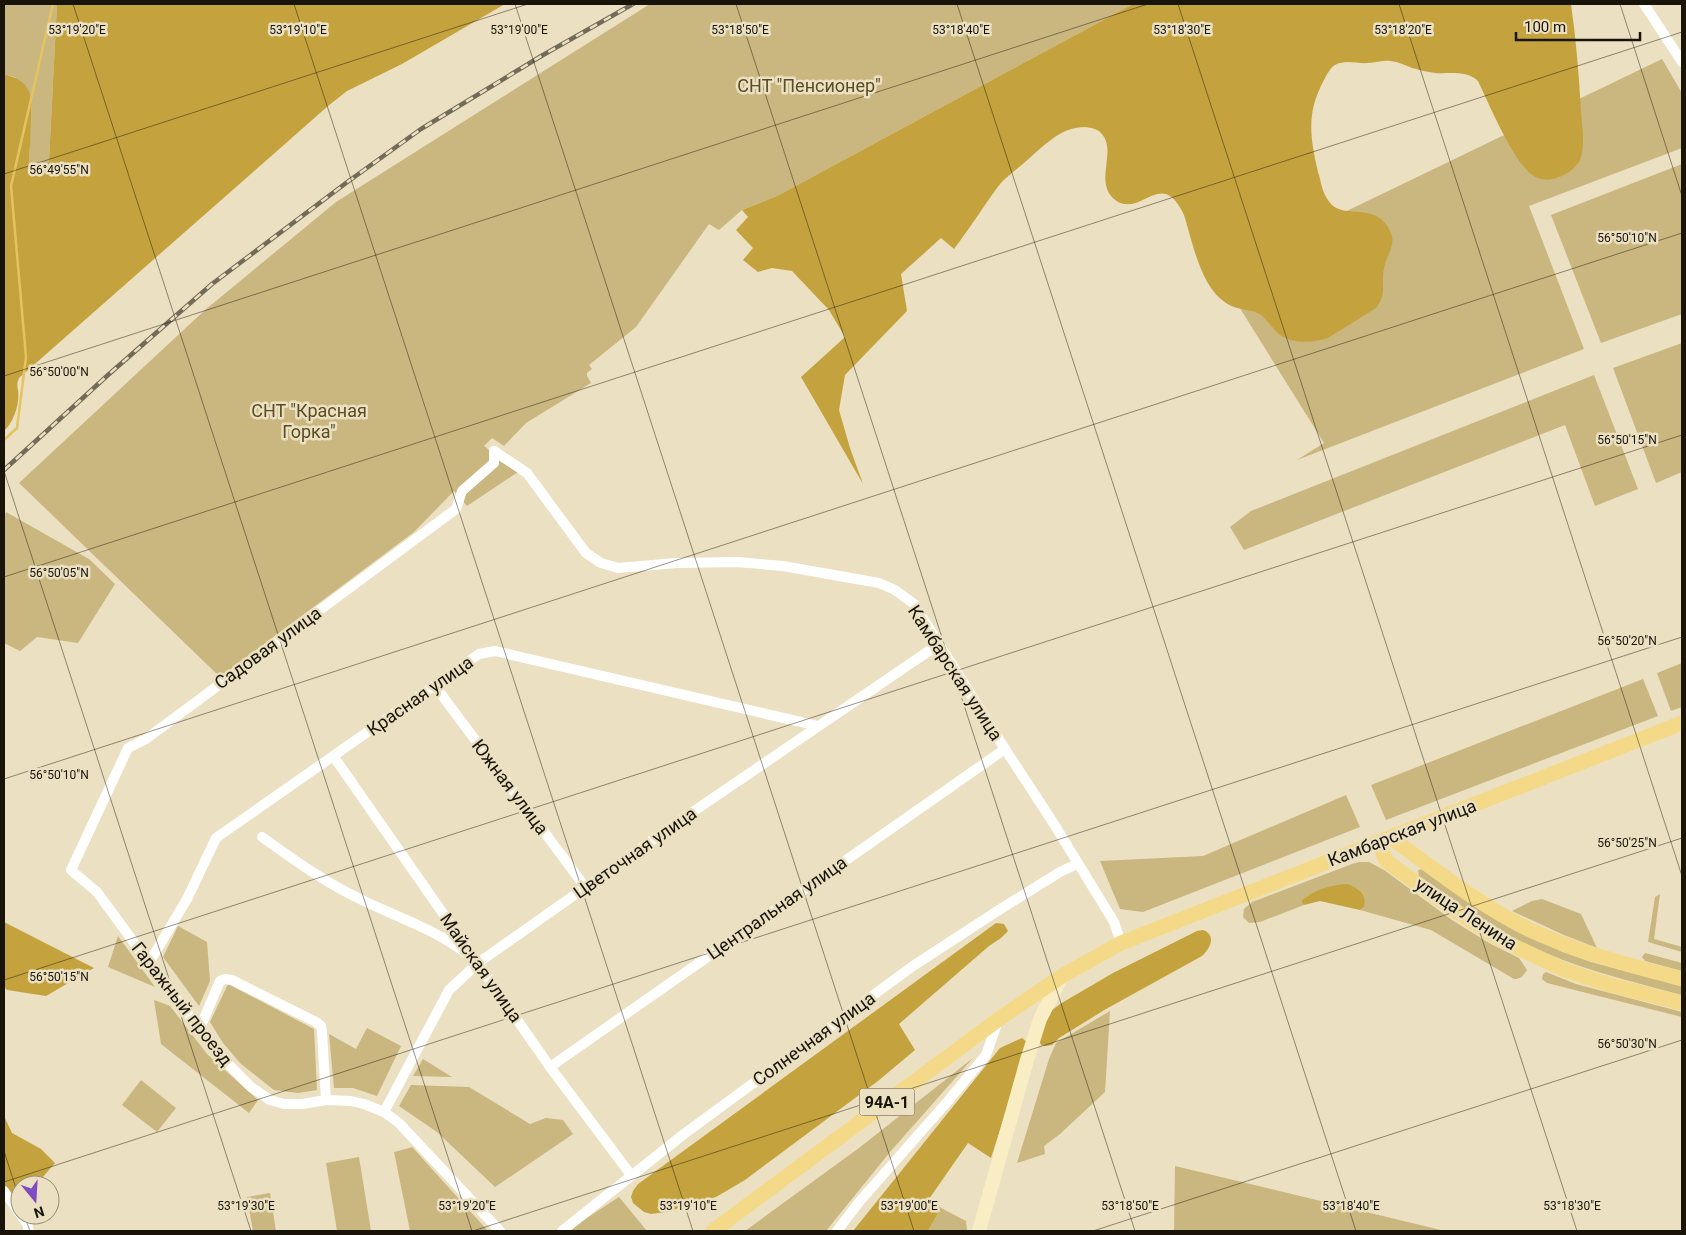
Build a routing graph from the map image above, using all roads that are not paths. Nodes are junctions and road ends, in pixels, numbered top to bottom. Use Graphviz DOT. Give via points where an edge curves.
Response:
graph roads {
  1 [pos="1644,4"];
  2 [pos="1682,62"];
  3 [pos="494,451"];
  4 [pos="939,644"];
  5 [pos="434,686"];
  6 [pos="1682,723"];
  7 [pos="818,726"];
  8 [pos="1005,749"];
  9 [pos="334,757"];
  10 [pos="262,837"];
  11 [pos="1385,840"];
  12 [pos="1344,856"];
  13 [pos="1386,861"];
  14 [pos="1077,864"];
  15 [pos="71,870"];
  16 [pos="586,888"];
  17 [pos="1121,943"];
  18 [pos="149,963"];
  19 [pos="478,963"];
  20 [pos="1062,976"];
  21 [pos="1682,979"];
  22 [pos="1682,1003"];
  23 [pos="999,1019"];
  24 [pos="200,1028"];
  25 [pos="550,1068"];
  26 [pos="326,1100"];
  27 [pos="384,1112"];
  28 [pos="632,1175"];
  29 [pos="500,1231"];
  30 [pos="562,1231"];
  31 [pos="713,1231"];
  32 [pos="837,1231"];
  33 [pos="979,1231"];
  1 -- 2 [label="street"];
  3 -- 4 [label="street, Камбарская улица" via="527,473 586,553 601,563 618,568 737,562 783,566 879,584 895,590 914,604"];
  3 -- 15 [label="street, Садовая улица" via="494,462 462,492 456,510 146,739 128,748"];
  4 -- 7 [label="street, Цветочная улица"];
  4 -- 8 [label="street, Камбарская улица"];
  5 -- 7 [label="street, Красная улица" via="479,654 496,651"];
  5 -- 9 [label="street, Красная улица"];
  5 -- 16 [label="street, Южная улица"];
  6 -- 11 [label="main road, Камбарская улица"];
  7 -- 16 [label="street, Цветочная улица"];
  8 -- 14 [label="street, Камбарская улица"];
  8 -- 25 [label="street, Центральная улица"];
  9 -- 18 [label="street, Красная улица" via="216,838 187,899"];
  9 -- 19 [label="street, Майская улица"];
  10 -- 19 [label="street" via="334,886 432,931"];
  11 -- 12 [label="main road, Камбарская улица"];
  11 -- 13 [label="main road"];
  11 -- 21 [label="main road, улица Ленина" via="1529,929 1597,956"];
  12 -- 13 [label="main road" via="1362,855"];
  12 -- 17 [label="main road, Камбарская улица"];
  13 -- 22 [label="main road, улица Ленина" via="1478,926 1522,951 1582,976"];
  14 -- 17 [label="street, Камбарская улица" via="1114,922"];
  14 -- 28 [label="street, Солнечная улица" via="913,966"];
  15 -- 18 [label="street, Гаражный проезд" via="97,892"];
  16 -- 19 [label="street, Цветочная улица"];
  17 -- 20 [label="main road, Камбарская улица"];
  18 -- 24 [label="street, Гаражный проезд"];
  19 -- 25 [label="street, Майская улица"];
  19 -- 27 [label="street, Цветочная улица" via="449,990"];
  20 -- 23 [label="main road, 94А-1"];
  20 -- 33 [label="street" via="1040,1019"];
  23 -- 31 [label="main road, 94А-1"];
  23 -- 32 [label="street" via="986,1055"];
  24 -- 26 [label="street, Гаражный проезд" via="221,1057 251,1087 270,1100 302,1104"];
  24 -- 26 [label="street" via="220,981 225,979 316,1022 322,1032"];
  25 -- 28 [label="street, Майская улица"];
  26 -- 27 [label="street, Гаражный проезд" via="351,1101"];
  27 -- 29 [label="street, Гаражный проезд" via="399,1123"];
  28 -- 30 [label="street, Солнечная улица"];
}
